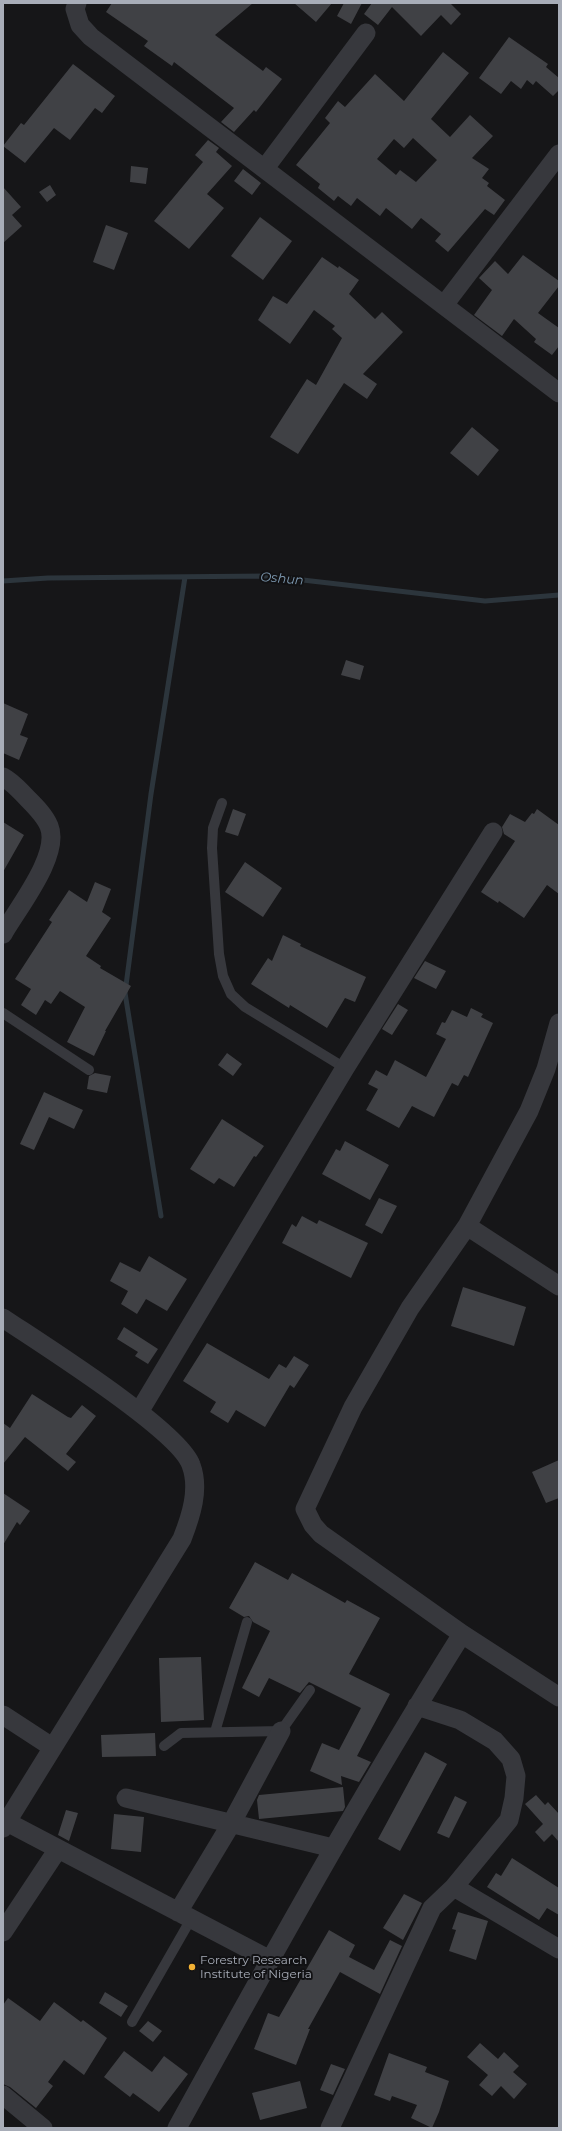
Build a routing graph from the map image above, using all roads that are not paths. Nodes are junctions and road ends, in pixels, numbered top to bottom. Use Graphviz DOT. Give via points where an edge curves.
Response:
graph roads {
  1 [pos="77,3"];
  2 [pos="366,33"];
  3 [pos="559,154"];
  4 [pos="265,168"];
  5 [pos="444,305"];
  6 [pos="559,394"];
  7 [pos="3,777"];
  8 [pos="222,803"];
  9 [pos="493,832"];
  10 [pos="3,934"];
  11 [pos="3,1013"];
  12 [pos="559,1024"];
  13 [pos="345,1068"];
  14 [pos="89,1070"];
  15 [pos="467,1226"];
  16 [pos="559,1286"];
  17 [pos="5,1325"];
  18 [pos="139,1412"];
  19 [pos="247,1622"];
  20 [pos="462,1634"];
  21 [pos="310,1690"];
  22 [pos="559,1696"];
  23 [pos="417,1706"];
  24 [pos="3,1715"];
  25 [pos="281,1731"];
  26 [pos="215,1732"];
  27 [pos="164,1746"];
  28 [pos="52,1747"];
  29 [pos="126,1798"];
  30 [pos="231,1824"];
  31 [pos="5,1825"];
  32 [pos="333,1848"];
  33 [pos="58,1849"];
  34 [pos="454,1887"];
  35 [pos="185,1916"];
  36 [pos="3,1932"];
  37 [pos="559,1949"];
  38 [pos="270,1960"];
  39 [pos="132,2022"];
  40 [pos="3,2095"];
  41 [pos="42,2128"];
  42 [pos="177,2128"];
  43 [pos="330,2128"];
  1 -- 4 [label="street" via="75,8 80,24 91,37"];
  2 -- 4 [label="street"];
  3 -- 5 [label="street"];
  4 -- 5 [label="street"];
  5 -- 6 [label="street"];
  7 -- 10 [label="street" via="38,808 50,827 50,849 39,874"];
  8 -- 13 [label="lane" via="213,828 212,848 219,954 223,976 231,994 245,1007"];
  9 -- 13 [label="street"];
  11 -- 14 [label="lane"];
  12 -- 15 [label="street" via="546,1069 529,1111"];
  13 -- 18 [label="street"];
  15 -- 16 [label="street"];
  15 -- 20 [label="street" via="410,1308 353,1407 305,1509 321,1534"];
  17 -- 18 [label="street"];
  18 -- 28 [label="street" via="180,1449 191,1464 194,1492 189,1522 172,1556"];
  19 -- 26 [label="lane"];
  20 -- 22 [label="street"];
  20 -- 23 [label="street"];
  21 -- 25 [label="lane"];
  23 -- 32 [label="street"];
  23 -- 34 [label="street" via="460,1720 495,1741 511,1758 516,1776 509,1820"];
  24 -- 28 [label="street"];
  25 -- 26 [label="lane"];
  25 -- 30 [label="street"];
  26 -- 27 [label="lane" via="181,1733"];
  28 -- 31 [label="street"];
  29 -- 30 [label="street"];
  30 -- 32 [label="street"];
  30 -- 35 [label="street"];
  31 -- 33 [label="street"];
  32 -- 38 [label="street"];
  33 -- 35 [label="street"];
  33 -- 36 [label="street"];
  34 -- 37 [label="street"];
  34 -- 43 [label="street" via="432,1908"];
  35 -- 38 [label="street"];
  35 -- 39 [label="lane"];
  38 -- 42 [label="street"];
  40 -- 41 [label="street"];
}
